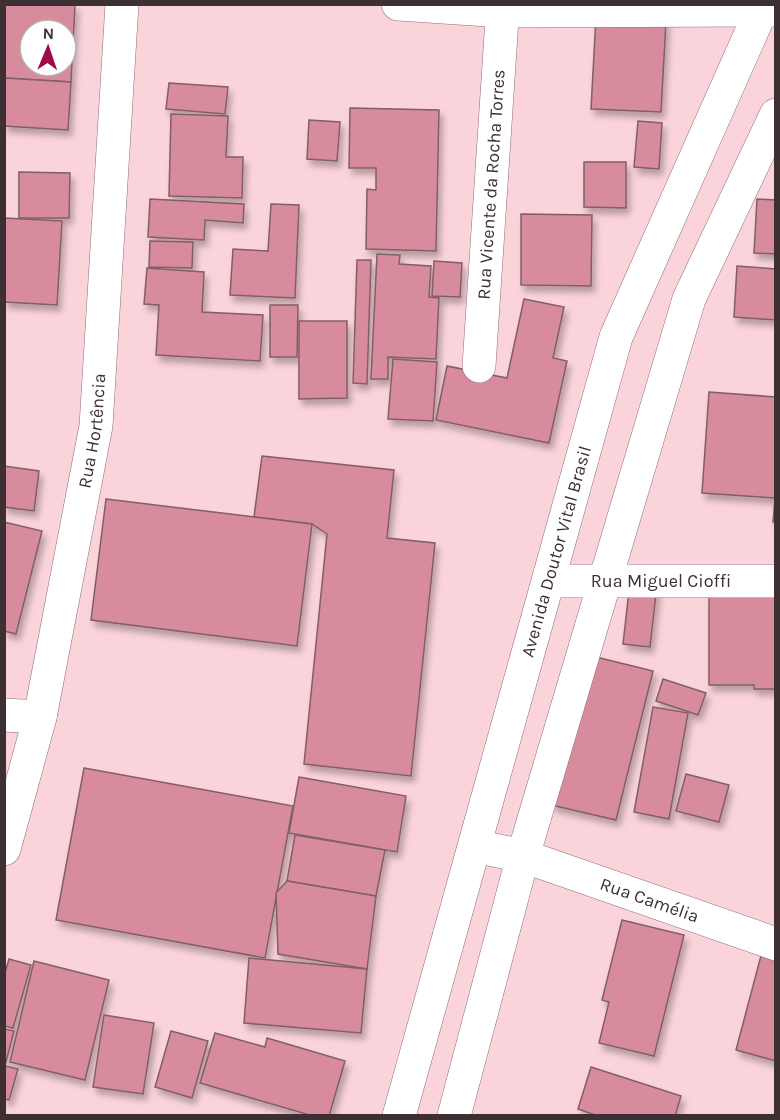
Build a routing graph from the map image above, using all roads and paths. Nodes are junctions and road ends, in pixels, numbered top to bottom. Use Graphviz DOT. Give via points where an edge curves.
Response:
graph roads {
  1 [pos="122,4"];
  2 [pos="398,4"];
  3 [pos="503,8"];
  4 [pos="766,9"];
  5 [pos="776,115"];
  6 [pos="479,366"];
  7 [pos="605,580"];
  8 [pos="549,581"];
  9 [pos="776,581"];
  10 [pos="4,715"];
  11 [pos="40,717"];
  12 [pos="475,846"];
  13 [pos="4,849"];
  14 [pos="523,856"];
  15 [pos="776,944"];
  16 [pos="399,1116"];
  17 [pos="454,1116"];
  1 -- 11 [label="main road, Rua Hortência" via="96,426"];
  2 -- 3 [label="main road"];
  3 -- 4 [label="main road"];
  3 -- 6 [label="main road, Rua Vicente da Rocha Torres"];
  4 -- 8 [label="main road, Avenida Doutor Vital Brasil" via="616,337"];
  5 -- 7 [label="main road" via="689,299"];
  7 -- 8 [label="main road, Rua Miguel Cioffi"];
  7 -- 9 [label="main road, Rua Miguel Cioffi"];
  7 -- 14 [label="main road"];
  8 -- 12 [label="main road, Avenida Doutor Vital Brasil"];
  10 -- 11 [label="main road"];
  11 -- 13 [label="main road, Rua Hortência"];
  12 -- 14 [label="main road, Rua Camélia"];
  12 -- 16 [label="main road, Avenida Doutor Vital Brasil"];
  14 -- 15 [label="main road, Rua Camélia"];
  14 -- 17 [label="main road"];
}
